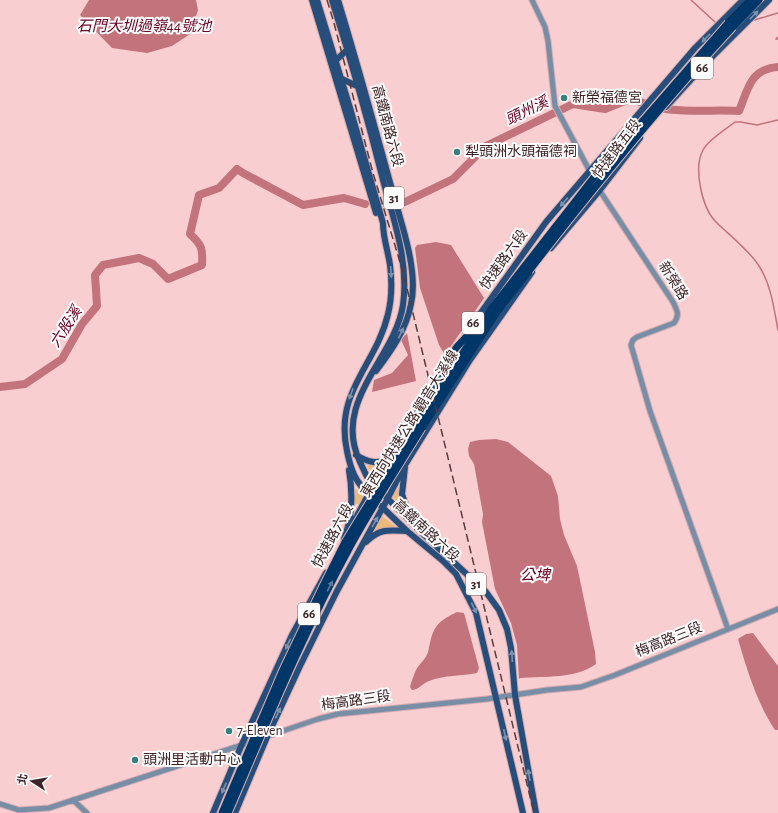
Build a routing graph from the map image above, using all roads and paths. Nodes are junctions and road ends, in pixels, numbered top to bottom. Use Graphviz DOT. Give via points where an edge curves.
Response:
graph roads {
  1 [pos="312,0"];
  2 [pos="317,0"];
  3 [pos="332,0"];
  4 [pos="338,0"];
  5 [pos="532,0"];
  6 [pos="743,0"];
  7 [pos="750,0"];
  8 [pos="759,0"];
  9 [pos="769,0"];
  10 [pos="347,50"];
  11 [pos="334,62"];
  12 [pos="335,76"];
  13 [pos="342,79"];
  14 [pos="358,86"];
  15 [pos="366,90"];
  16 [pos="363,102"];
  17 [pos="350,108"];
  18 [pos="590,172"];
  19 [pos="600,190"];
  20 [pos="383,230"];
  21 [pos="526,269"];
  22 [pos="494,310"];
  23 [pos="456,348"];
  24 [pos="470,360"];
  25 [pos="363,388"];
  26 [pos="419,426"];
  27 [pos="346,445"];
  28 [pos="356,455"];
  29 [pos="388,461"];
  30 [pos="405,464"];
  31 [pos="373,486"];
  32 [pos="368,494"];
  33 [pos="388,498"];
  34 [pos="383,507"];
  35 [pos="407,531"];
  36 [pos="421,532"];
  37 [pos="344,539"];
  38 [pos="358,551"];
  39 [pos="778,609"];
  40 [pos="728,629"];
  41 [pos="515,695"];
  42 [pos="496,697"];
  43 [pos="267,737"];
  44 [pos="242,744"];
  45 [pos="73,800"];
  46 [pos="0,804"];
  47 [pos="87,813"];
  48 [pos="214,813"];
  49 [pos="222,813"];
  50 [pos="228,813"];
  51 [pos="235,813"];
  52 [pos="523,813"];
  53 [pos="536,813"];
  1 -- 11 [label="main road, 高鐵南路六段 / 31"];
  2 -- 11 [label="main road, 高鐵南路六段 / 31"];
  3 -- 10 [label="main road, 高鐵南路六段 / 31"];
  4 -- 15 [label="main road, 高鐵南路六段 / 31"];
  5 -- 18 [label="street, 新榮路" via="545,27 555,106"];
  6 -- 18 [label="main road, 快速路五段 / 66, one-way" via="695,48"];
  7 -- 21 [label="highway, 東西向快速公路 觀音大溪線 / 66, bridge" via="599,170"];
  8 -- 21 [label="highway, 東西向快速公路 觀音大溪線 / 66, bridge" via="679,86"];
  19 -- 9 [label="main road, 快速路五段 / 66, one-way" via="656,118"];
  10 -- 11 [label="main road"];
  10 -- 14 [label="main road, 高鐵南路六段 / 31"];
  11 -- 12 [label="main road, 高鐵南路六段 / 31"];
  11 -- 13 [label="main road, 高鐵南路六段 / 31"];
  12 -- 13 [label="main road"];
  12 -- 20 [label="main road, 高鐵南路六段 / 31"];
  13 -- 14 [label="main road"];
  13 -- 17 [label="main road, 高鐵南路六段 / 31"];
  14 -- 15 [label="main road"];
  14 -- 16 [label="main road, 高鐵南路六段 / 31"];
  25 -- 15 [label="main road, 高鐵南路六段 / 31, one-way" via="399,339 412,304 413,290 408,252"];
  16 -- 17 [label="main road" via="360,101"];
  16 -- 25 [label="main road, 高鐵南路六段 / 31" via="402,253 404,276 398,323"];
  17 -- 20 [label="main road, 高鐵南路六段 / 31"];
  18 -- 19 [label="street, 新榮路"];
  18 -- 23 [label="main road, 快速路六段 / 66, one-way" via="546,222"];
  19 -- 24 [label="main road, 快速路六段 / 66" via="544,256"];
  19 -- 40 [label="street, 新榮路" via="679,313 674,323 637,337 630,345 650,411"];
  20 -- 27 [label="main road, 高鐵南路六段 / 31, one-way" via="390,265 389,306 384,329 349,399 345,421"];
  21 -- 22 [label="highway, 東西向快速公路 觀音大溪線 / 66"];
  22 -- 23 [label="highway"];
  22 -- 24 [label="highway"];
  22 -- 26 [label="highway, 東西向快速公路 觀音大溪線 / 66"];
  23 -- 29 [label="main road, 快速路六段 / 66"];
  24 -- 30 [label="main road, 快速路六段 / 66"];
  25 -- 28 [label="main road, 高鐵南路六段 / 31" via="353,427"];
  26 -- 49 [label="highway, 東西向快速公路 觀音大溪線 / 66, bridge" via="345,542 325,581 282,672"];
  50 -- 26 [label="highway, 東西向快速公路 觀音大溪線 / 66, one-way, bridge" via="287,674 329,587"];
  27 -- 32 [label="main road, 高鐵南路六段 / 31" via="351,471"];
  27 -- 37 [label="main road, 31" via="352,505"];
  28 -- 29 [label="main road" via="367,462"];
  28 -- 31 [label="main road, 高鐵南路六段 / 31"];
  29 -- 31 [label="main road, 快速路六段 / 66"];
  30 -- 33 [label="main road, 快速路六段 / 66"];
  30 -- 36 [label="main road" via="402,494 409,516"];
  31 -- 32 [label="main road, 快速路六段 / 66"];
  31 -- 33 [label="main road, 高鐵南路六段 / 31"];
  32 -- 34 [label="main road, 高鐵南路六段 / 31"];
  32 -- 37 [label="main road, 快速路六段 / 66"];
  33 -- 34 [label="main road, 快速路六段 / 66"];
  33 -- 36 [label="main road, 高鐵南路六段 / 31"];
  34 -- 35 [label="main road, 高鐵南路六段 / 31"];
  38 -- 34 [label="main road, 快速路六段 / 66, one-way"];
  35 -- 38 [label="main road" via="380,532 372,536"];
  35 -- 42 [label="main road, 高鐵南路六段 / 31, one-way" via="456,574 463,586 476,613"];
  41 -- 36 [label="main road, 高鐵南路六段 / 31, one-way" via="511,648 499,610 486,592"];
  37 -- 44 [label="main road, 快速路六段 / 66, one-way" via="292,635"];
  43 -- 38 [label="main road, 快速路六段 / 66, one-way"];
  39 -- 40 [label="street, 梅高路三段"];
  40 -- 41 [label="street, 梅高路三段" via="592,684"];
  41 -- 42 [label="street, 梅高路三段"];
  53 -- 41 [label="main road, 高鐵南路六段 / 31, one-way"];
  42 -- 43 [label="street, 梅高路三段" via="338,714"];
  42 -- 52 [label="main road, 高鐵南路六段 / 31, one-way"];
  43 -- 44 [label="street, 梅高路三段"];
  43 -- 51 [label="main road, 快速路六段 / 66"];
  44 -- 45 [label="street, 梅高路三段"];
  44 -- 48 [label="main road, 快速路六段 / 66, one-way"];
  45 -- 46 [label="street, 梅高路三段" via="49,808 32,810 19,810"];
  45 -- 47 [label="street"];
}
